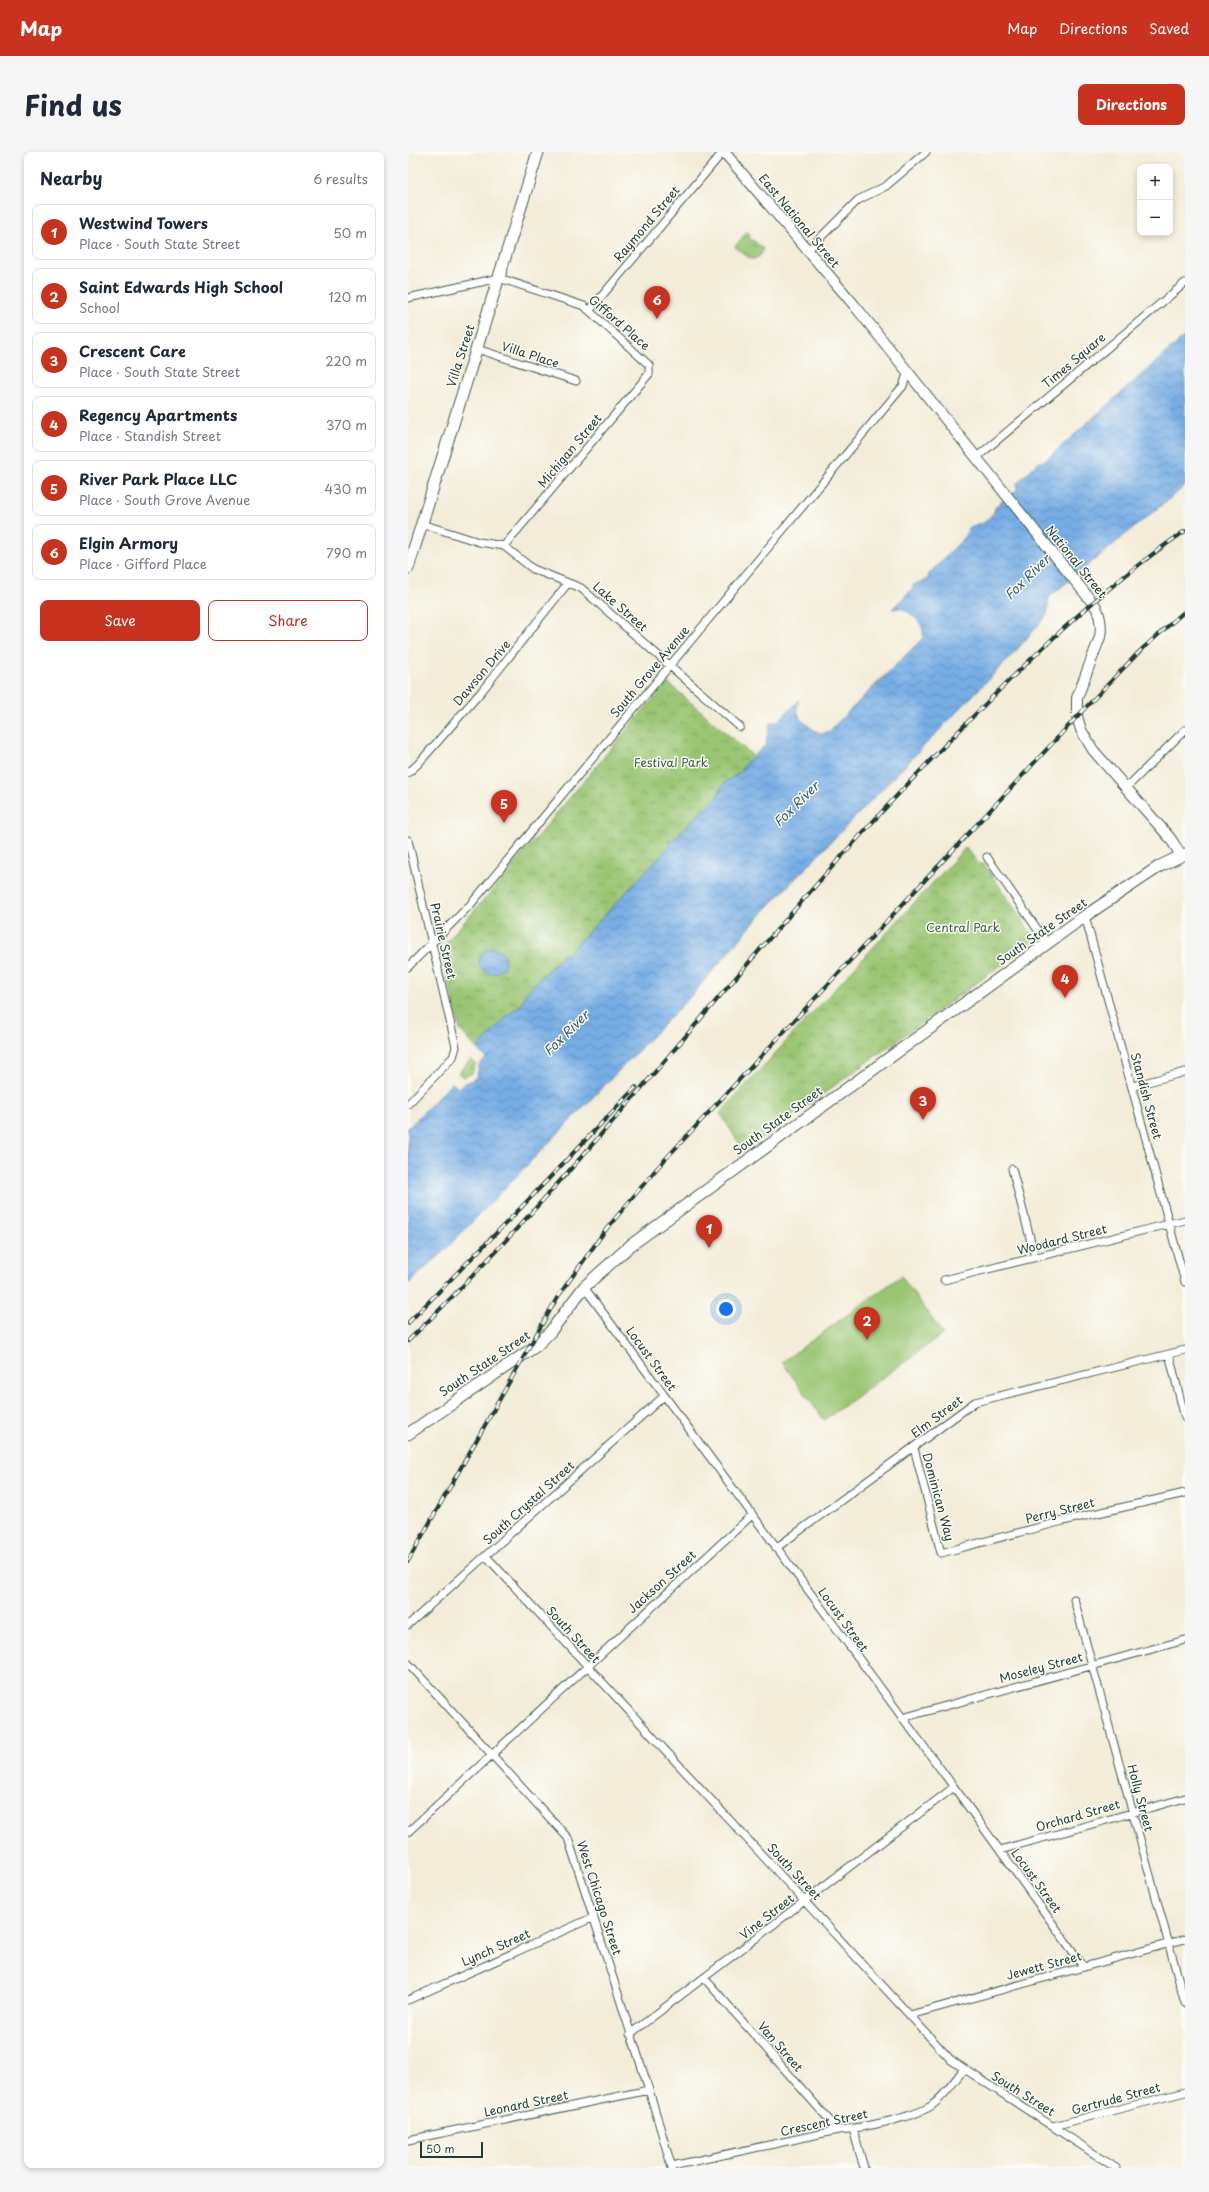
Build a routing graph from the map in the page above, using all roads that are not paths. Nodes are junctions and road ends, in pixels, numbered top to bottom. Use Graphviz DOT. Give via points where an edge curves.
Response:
graph roads {
  1 [pos="538,152"];
  2 [pos="723,152"];
  3 [pos="926,152"];
  4 [pos="808,251"];
  5 [pos="499,278"];
  6 [pos="1185,283"];
  7 [pos="408,298"];
  8 [pos="855,306"];
  9 [pos="590,310"];
  10 [pos="477,349"];
  11 [pos="650,370"];
  12 [pos="908,371"];
  13 [pos="576,381"];
  14 [pos="916,381"];
  15 [pos="903,386"];
  16 [pos="977,457"];
  17 [pos="422,524"];
  18 [pos="504,546"];
  19 [pos="408,568"];
  20 [pos="568,584"];
  21 [pos="670,665"];
  22 [pos="740,727"];
  23 [pos="1185,730"];
  24 [pos="408,773"];
  25 [pos="1125,789"];
  26 [pos="408,840"];
  27 [pos="987,857"];
  28 [pos="1184,858"];
  29 [pos="1085,916"];
  30 [pos="1048,943"];
  31 [pos="432,944"];
  32 [pos="408,967"];
  33 [pos="1185,1072"];
  34 [pos="1133,1086"];
  35 [pos="408,1104"];
  36 [pos="1012,1168"];
  37 [pos="1185,1220"];
  38 [pos="1169,1224"];
  39 [pos="1035,1257"];
  40 [pos="944,1280"];
  41 [pos="1185,1282"];
  42 [pos="584,1287"];
  43 [pos="1185,1350"];
  44 [pos="1168,1354"];
  45 [pos="664,1396"];
  46 [pos="1185,1418"];
  47 [pos="408,1434"];
  48 [pos="914,1448"];
  49 [pos="1185,1493"];
  50 [pos="752,1515"];
  51 [pos="776,1548"];
  52 [pos="941,1553"];
  53 [pos="486,1556"];
  54 [pos="1074,1599"];
  55 [pos="408,1625"];
  56 [pos="1185,1640"];
  57 [pos="408,1663"];
  58 [pos="587,1665"];
  59 [pos="1092,1665"];
  60 [pos="902,1718"];
  61 [pos="492,1756"];
  62 [pos="954,1787"];
  63 [pos="1185,1798"];
  64 [pos="1133,1812"];
  65 [pos="408,1832"];
  66 [pos="1000,1850"];
  67 [pos="805,1901"];
  68 [pos="594,1917"];
  69 [pos="1185,1939"];
  70 [pos="1169,1944"];
  71 [pos="1084,1967"];
  72 [pos="705,1979"];
  73 [pos="408,2000"];
  74 [pos="1185,2003"];
  75 [pos="910,2015"];
  76 [pos="630,2034"];
  77 [pos="964,2069"];
  78 [pos="649,2090"];
  79 [pos="1185,2092"];
  80 [pos="1053,2126"];
  81 [pos="853,2129"];
  82 [pos="838,2130"];
  83 [pos="408,2140"];
  84 [pos="672,2167"];
  85 [pos="864,2168"];
  86 [pos="1116,2168"];
  1 -- 5 [label="main road, Villa Street"];
  2 -- 4 [label="street, East National Street"];
  2 -- 9 [label="street, Raymond Street"];
  3 -- 4 [label="street" via="889,183 858,200"];
  4 -- 8 [label="street, East National Street"];
  5 -- 7 [label="street"];
  5 -- 9 [label="street, Gifford Place" via="580,304"];
  5 -- 10 [label="main road, Villa Street"];
  6 -- 16 [label="street, Times Square"];
  8 -- 12 [label="street, National Street"];
  9 -- 11 [label="street, Gifford Place" via="648,363"];
  10 -- 13 [label="street, Villa Place"];
  10 -- 17 [label="main road, Villa Street"];
  11 -- 18 [label="street, Michigan Street"];
  12 -- 14 [label="street, National Street"];
  12 -- 15 [label="street, South Grove Avenue"];
  14 -- 15 [label="street, South Grove Avenue"];
  14 -- 16 [label="street, National Street"];
  15 -- 21 [label="street, South Grove Avenue"];
  16 -- 25 [label="street, National Street" via="1096,607 1101,618 1100,638 1077,698 1079,723 1090,746"];
  17 -- 18 [label="street, Lake Street" via="479,542"];
  17 -- 19 [label="main road, Villa Street"];
  18 -- 20 [label="street, Lake Street" via="533,569"];
  20 -- 21 [label="street, Lake Street" via="581,588"];
  20 -- 24 [label="street, Dawson Drive" via="480,693"];
  21 -- 22 [label="street, Lake Street"];
  21 -- 31 [label="street, South Grove Avenue" via="471,904"];
  23 -- 25 [label="street"];
  25 -- 28 [label="street, National Street" via="1170,838"];
  26 -- 31 [label="street, Prairie Street"];
  27 -- 30 [label="street"];
  28 -- 29 [label="main road, South State Street" via="1160,866"];
  29 -- 30 [label="main road, South State Street"];
  29 -- 34 [label="street, Standish Street"];
  30 -- 42 [label="main road, South State Street" via="632,1245"];
  31 -- 32 [label="street, South Grove Avenue"];
  31 -- 35 [label="street, Prairie Street" via="456,1047 453,1057"];
  33 -- 34 [label="street"];
  34 -- 38 [label="street, Standish Street"];
  36 -- 39 [label="street"];
  37 -- 38 [label="street, Woodard Street"];
  38 -- 39 [label="street, Woodard Street"];
  38 -- 41 [label="street, Standish Street"];
  39 -- 40 [label="street, Woodard Street"];
  42 -- 45 [label="street, Locust Street"];
  42 -- 47 [label="main road, South State Street" via="550,1332 536,1346"];
  43 -- 44 [label="street, Elm Street"];
  44 -- 46 [label="street"];
  44 -- 48 [label="street, Elm Street" via="975,1402"];
  45 -- 50 [label="street, Locust Street"];
  45 -- 53 [label="street, South Crystal Street"];
  48 -- 51 [label="street, Elm Street"];
  48 -- 52 [label="street, Dominican Way"];
  49 -- 52 [label="street, Perry Street"];
  50 -- 51 [label="street, Locust Street"];
  50 -- 58 [label="street, Jackson Street"];
  51 -- 60 [label="street, Locust Street"];
  53 -- 55 [label="street, South Crystal Street"];
  53 -- 58 [label="street, South Street"];
  54 -- 59 [label="street, Holly Street"];
  56 -- 59 [label="street, Moseley Street"];
  57 -- 61 [label="street, West Chicago Street"];
  58 -- 61 [label="street, Jackson Street"];
  58 -- 67 [label="street, South Street"];
  59 -- 60 [label="street, Moseley Street"];
  59 -- 64 [label="street, Holly Street"];
  60 -- 62 [label="street, Locust Street"];
  61 -- 65 [label="street, Jackson Street"];
  61 -- 68 [label="street, West Chicago Street" via="568,1838"];
  62 -- 66 [label="street, Locust Street"];
  62 -- 67 [label="street, Vine Street"];
  63 -- 64 [label="street, Orchard Street"];
  64 -- 66 [label="street, Orchard Street"];
  64 -- 70 [label="street, Holly Street"];
  66 -- 71 [label="street, Locust Street"];
  67 -- 72 [label="street, Vine Street"];
  67 -- 75 [label="street, South Street"];
  68 -- 73 [label="street, Lynch Street"];
  68 -- 76 [label="street, West Chicago Street"];
  69 -- 70 [label="street, Jewett Street"];
  70 -- 71 [label="street, Jewett Street"];
  70 -- 74 [label="street, Holly Street"];
  71 -- 75 [label="street, Jewett Street"];
  72 -- 76 [label="street, Vine Street"];
  72 -- 82 [label="street, Van Street"];
  75 -- 77 [label="street, South Street" via="951,2060"];
  76 -- 78 [label="street, West Chicago Street"];
  77 -- 80 [label="street, South Street"];
  77 -- 81 [label="street, Crescent Street" via="931,2105 909,2114"];
  78 -- 83 [label="street, Leonard Street"];
  78 -- 84 [label="street, West Chicago Street"];
  79 -- 80 [label="street, Gertrude Street"];
  80 -- 86 [label="street, South Street"];
  81 -- 82 [label="street, Crescent Street"];
  81 -- 85 [label="street"];
  82 -- 84 [label="street, Crescent Street"];
}
